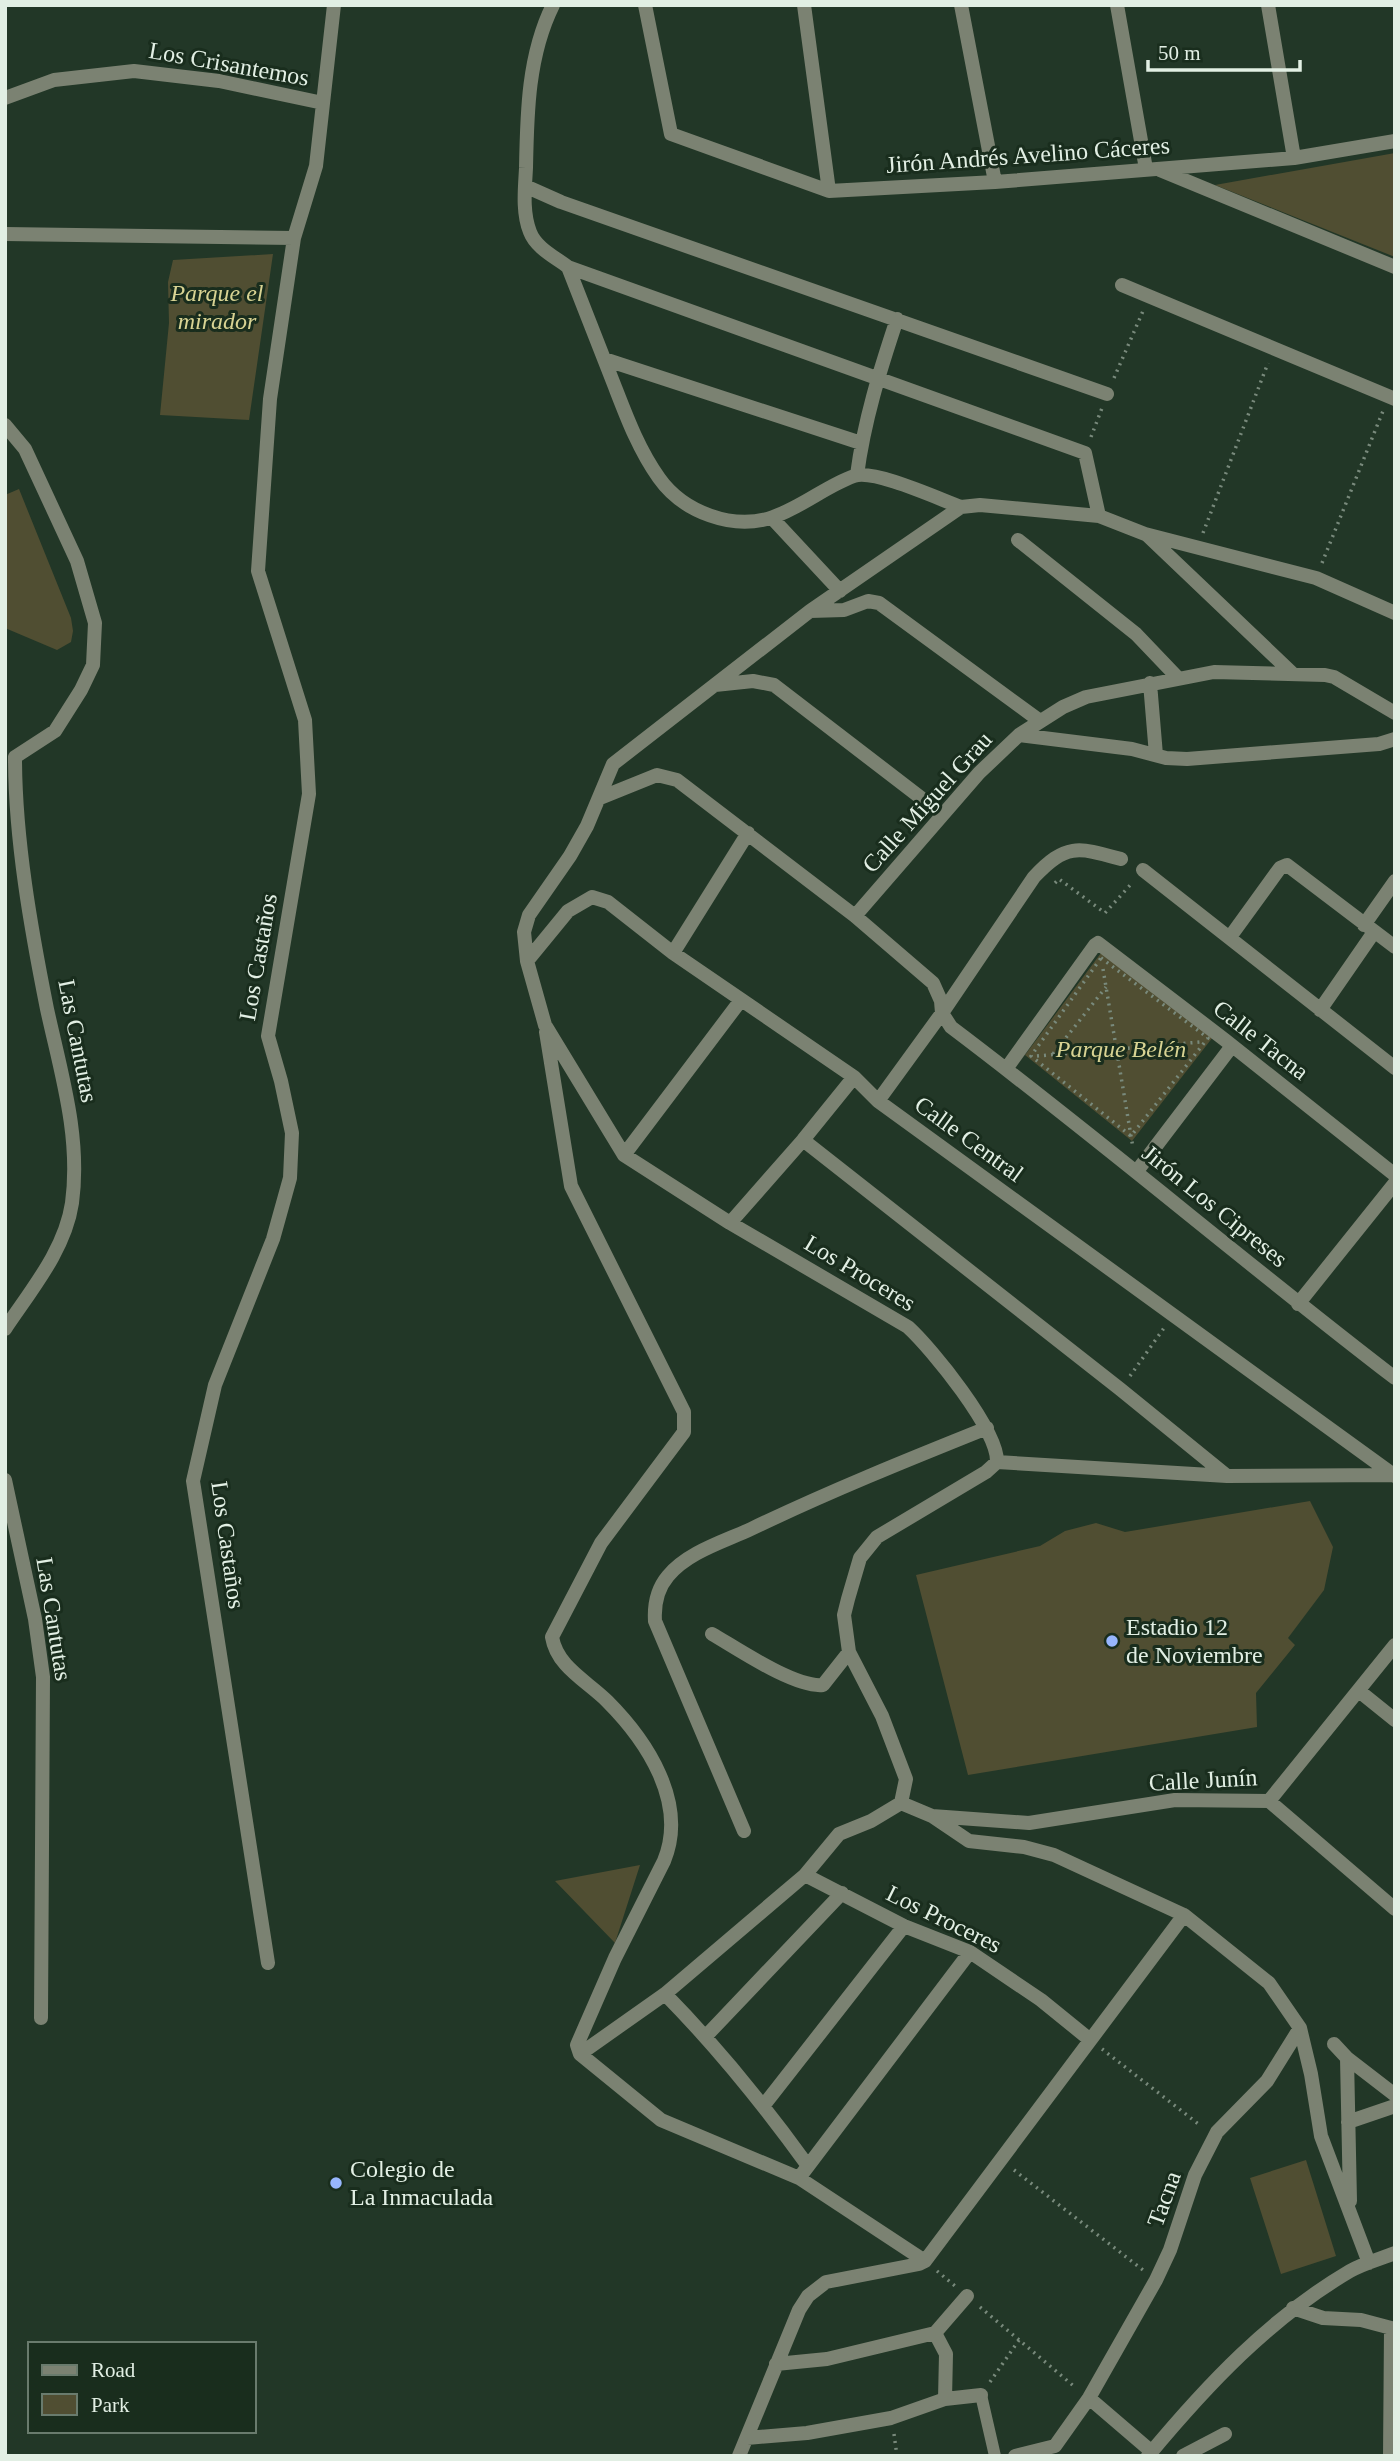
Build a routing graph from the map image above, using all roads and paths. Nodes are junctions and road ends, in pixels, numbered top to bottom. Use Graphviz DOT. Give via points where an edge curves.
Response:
graph roads {
  1 [pos="334,5"];
  2 [pos="553,5"];
  3 [pos="645,5"];
  4 [pos="804,5"];
  5 [pos="961,5"];
  6 [pos="1117,5"];
  7 [pos="1268,5"];
  8 [pos="5,98"];
  9 [pos="323,103"];
  10 [pos="1395,141"];
  11 [pos="1294,158"];
  12 [pos="1150,169"];
  13 [pos="995,182"];
  14 [pos="525,186"];
  15 [pos="829,191"];
  16 [pos="5,234"];
  17 [pos="294,238"];
  18 [pos="568,267"];
  19 [pos="1395,267"];
  20 [pos="1122,285"];
  21 [pos="1149,296"];
  22 [pos="897,319"];
  23 [pos="1273,350"];
  24 [pos="604,359"];
  25 [pos="877,379"];
  26 [pos="1107,394"];
  27 [pos="1392,398"];
  28 [pos="5,425"];
  29 [pos="861,443"];
  30 [pos="1085,453"];
  31 [pos="857,475"];
  32 [pos="961,507"];
  33 [pos="1099,516"];
  34 [pos="772,517"];
  35 [pos="1145,534"];
  36 [pos="1018,540"];
  37 [pos="1198,548"];
  38 [pos="1316,578"];
  39 [pos="840,591"];
  40 [pos="810,611"];
  41 [pos="1395,613"];
  42 [pos="1293,674"];
  43 [pos="1178,678"];
  44 [pos="1150,683"];
  45 [pos="714,685"];
  46 [pos="1395,713"];
  47 [pos="1040,721"];
  48 [pos="1019,735"];
  49 [pos="1395,739"];
  50 [pos="10,755"];
  51 [pos="1156,755"];
  52 [pos="600,798"];
  53 [pos="942,814"];
  54 [pos="748,833"];
  55 [pos="1121,859"];
  56 [pos="1143,870"];
  57 [pos="1395,881"];
  58 [pos="1051,886"];
  59 [pos="855,916"];
  60 [pos="1369,928"];
  61 [pos="1230,937"];
  62 [pos="1395,947"];
  63 [pos="1100,951"];
  64 [pos="673,953"];
  65 [pos="527,961"];
  66 [pos="1106,987"];
  67 [pos="741,999"];
  68 [pos="1320,1010"];
  69 [pos="942,1013"];
  70 [pos="545,1025"];
  71 [pos="1205,1042"];
  72 [pos="1229,1043"];
  73 [pos="1116,1049"];
  74 [pos="1053,1054"];
  75 [pos="1031,1056"];
  76 [pos="1010,1063"];
  77 [pos="1395,1068"];
  78 [pos="855,1077"];
  79 [pos="878,1101"];
  80 [pos="1130,1136"];
  81 [pos="803,1140"];
  82 [pos="624,1155"];
  83 [pos="1137,1171"];
  84 [pos="1395,1175"];
  85 [pos="1395,1183"];
  86 [pos="730,1223"];
  87 [pos="1298,1304"];
  88 [pos="1173,1315"];
  89 [pos="5,1329"];
  90 [pos="1395,1378"];
  91 [pos="1120,1389"];
  92 [pos="987,1428"];
  93 [pos="998,1462"];
  94 [pos="1227,1476"];
  95 [pos="1394,1476"];
  96 [pos="5,1480"];
  97 [pos="712,1634"];
  98 [pos="1395,1645"];
  99 [pos="849,1652"];
  100 [pos="1359,1691"];
  101 [pos="1395,1720"];
  102 [pos="1269,1801"];
  103 [pos="901,1804"];
  104 [pos="932,1816"];
  105 [pos="744,1831"];
  106 [pos="805,1875"];
  107 [pos="842,1893"];
  108 [pos="1395,1909"];
  109 [pos="1184,1915"];
  110 [pos="904,1927"];
  111 [pos="970,1952"];
  112 [pos="268,1963"];
  113 [pos="665,1994"];
  114 [pos="41,2018"];
  115 [pos="1300,2028"];
  116 [pos="706,2036"];
  117 [pos="1089,2039"];
  118 [pos="1334,2044"];
  119 [pos="580,2054"];
  120 [pos="1347,2058"];
  121 [pos="1395,2095"];
  122 [pos="764,2105"];
  123 [pos="1395,2106"];
  124 [pos="1348,2122"];
  125 [pos="1215,2136"];
  126 [pos="1000,2159"];
  127 [pos="804,2172"];
  128 [pos="1352,2220"];
  129 [pos="1395,2253"];
  130 [pos="925,2261"];
  131 [pos="1369,2263"];
  132 [pos="1156,2280"];
  133 [pos="967,2296"];
  134 [pos="1293,2308"];
  135 [pos="1393,2329"];
  136 [pos="935,2333"];
  137 [pos="1019,2340"];
  138 [pos="776,2364"];
  139 [pos="981,2395"];
  140 [pos="1089,2398"];
  141 [pos="945,2399"];
  142 [pos="1226,2434"];
  143 [pos="747,2438"];
  144 [pos="1150,2454"];
  145 [pos="739,2456"];
  146 [pos="995,2456"];
  147 [pos="1016,2456"];
  148 [pos="1183,2456"];
  149 [pos="1390,2456"];
  1 -- 9 [label="street, Los Castaños"];
  2 -- 14 [label="street" via="533,69"];
  3 -- 15 [label="street, Jirón Andrés Avelino Cáceres" via="673,136"];
  4 -- 15 [label="street"];
  5 -- 13 [label="street"];
  6 -- 12 [label="street"];
  7 -- 11 [label="street"];
  8 -- 9 [label="street, Los Crisantemos" via="54,80 134,71 219,81"];
  9 -- 17 [label="street, Los Castaños" via="316,166"];
  10 -- 11 [label="street, Jirón Andrés Avelino Cáceres"];
  11 -- 12 [label="street, Jirón Andrés Avelino Cáceres"];
  12 -- 13 [label="street, Jirón Andrés Avelino Cáceres"];
  12 -- 19 [label="street"];
  13 -- 15 [label="street, Jirón Andrés Avelino Cáceres"];
  14 -- 18 [label="street" via="530,232 537,244"];
  14 -- 22 [label="street"];
  16 -- 17 [label="street"];
  17 -- 112 [label="street, Los Castaños" via="270,400 258,571 305,720 309,794 268,1036 292,1133 290,1178 273,1239 215,1385 193,1481"];
  18 -- 24 [label="street"];
  18 -- 25 [label="street"];
  20 -- 21 [label="street"];
  21 -- 23 [label="street"];
  21 -- 26 [label="path"];
  22 -- 25 [label="street"];
  22 -- 26 [label="street"];
  23 -- 27 [label="street"];
  23 -- 37 [label="path"];
  24 -- 29 [label="street"];
  24 -- 34 [label="street" via="635,438 671,492 720,519 758,522"];
  25 -- 29 [label="street"];
  25 -- 30 [label="street"];
  26 -- 30 [label="path"];
  27 -- 38 [label="path"];
  28 -- 50 [label="street" via="25,449 77,561 95,623 93,665 55,731"];
  29 -- 31 [label="street"];
  30 -- 33 [label="street"];
  31 -- 32 [label="street" via="884,479"];
  31 -- 34 [label="street"];
  32 -- 33 [label="street"];
  32 -- 39 [label="street"];
  33 -- 35 [label="street"];
  34 -- 39 [label="street"];
  35 -- 37 [label="street"];
  35 -- 42 [label="street"];
  36 -- 43 [label="street" via="1136,634"];
  37 -- 38 [label="street"];
  38 -- 41 [label="street"];
  39 -- 40 [label="street"];
  40 -- 45 [label="street"];
  40 -- 47 [label="street" via="840,611 868,601 878,603"];
  42 -- 43 [label="street, Calle Miguel Grau" via="1214,672"];
  42 -- 46 [label="street, Calle Miguel Grau" via="1334,677"];
  43 -- 44 [label="street, Calle Miguel Grau"];
  44 -- 47 [label="street, Calle Miguel Grau" via="1086,698"];
  44 -- 51 [label="street"];
  45 -- 52 [label="street, Los Proceres" via="613,764"];
  45 -- 53 [label="street" via="760,681 774,685"];
  47 -- 48 [label="street, Calle Miguel Grau"];
  48 -- 51 [label="street"];
  48 -- 53 [label="street, Calle Miguel Grau"];
  49 -- 51 [label="street" via="1186,759"];
  50 -- 89 [label="street, Las Cantutas" via="20,848 75,1154 72,1205 61,1241"];
  52 -- 54 [label="street" via="657,775 677,780"];
  52 -- 65 [label="street, Los Proceres" via="570,856 529,915 524,932"];
  53 -- 59 [label="street, Calle Miguel Grau"];
  54 -- 59 [label="street"];
  54 -- 64 [label="street"];
  55 -- 69 [label="street" via="1088,850 1051,859 1027,886"];
  56 -- 58 [label="path" via="1105,913 1059,879"];
  56 -- 61 [label="street"];
  57 -- 60 [label="street"];
  59 -- 69 [label="street" via="933,983"];
  60 -- 61 [label="street" via="1283,865"];
  60 -- 62 [label="street"];
  60 -- 68 [label="street"];
  61 -- 68 [label="street"];
  63 -- 66 [label="path"];
  63 -- 71 [label="path" via="1208,1038"];
  63 -- 72 [label="street, Calle Tacna"];
  63 -- 75 [label="path"];
  63 -- 76 [label="street" via="1095,945"];
  64 -- 65 [label="street, Calle Central" via="608,902 592,897 568,911"];
  64 -- 67 [label="street, Calle Central"];
  65 -- 70 [label="street, Los Proceres"];
  66 -- 73 [label="path"];
  66 -- 74 [label="path"];
  67 -- 78 [label="street, Calle Central"];
  67 -- 82 [label="street"];
  68 -- 77 [label="street"];
  69 -- 76 [label="street, Jirón Los Cipreses" via="951,1027"];
  69 -- 79 [label="street"];
  70 -- 82 [label="street, Los Proceres"];
  70 -- 119 [label="street" via="571,1186 685,1422 684,1432 601,1543 552,1637 554,1650 568,1668 607,1701 643,1742 668,1799 672,1828 664,1861 577,2045"];
  71 -- 72 [label="path"];
  71 -- 73 [label="path"];
  71 -- 80 [label="path"];
  72 -- 83 [label="street"];
  72 -- 84 [label="street, Calle Tacna"];
  73 -- 74 [label="path"];
  73 -- 80 [label="path"];
  74 -- 75 [label="path"];
  75 -- 76 [label="path"];
  75 -- 80 [label="path"];
  76 -- 83 [label="street, Jirón Los Cipreses"];
  78 -- 79 [label="street, Calle Central"];
  78 -- 81 [label="street"];
  79 -- 88 [label="street, Calle Central"];
  80 -- 83 [label="path"];
  81 -- 86 [label="street"];
  81 -- 91 [label="street"];
  82 -- 86 [label="street, Los Proceres"];
  83 -- 87 [label="street, Jirón Los Cipreses"];
  85 -- 87 [label="street"];
  86 -- 92 [label="street, Los Proceres" via="908,1327 926,1343"];
  87 -- 90 [label="street, Jirón Los Cipreses"];
  88 -- 91 [label="path"];
  88 -- 95 [label="street, Calle Central"];
  91 -- 94 [label="street"];
  92 -- 93 [label="street, Los Proceres"];
  92 -- 105 [label="street" via="688,1558 667,1577 656,1601 655,1621"];
  93 -- 94 [label="street"];
  93 -- 99 [label="street" via="877,1537 860,1558 844,1615"];
  94 -- 95 [label="street"];
  96 -- 114 [label="street, Las Cantutas" via="43,1677"];
  97 -- 99 [label="street" via="775,1670 815,1685 823,1685"];
  98 -- 100 [label="street, Calle Junín"];
  99 -- 103 [label="street" via="882,1716 906,1779"];
  100 -- 101 [label="street"];
  100 -- 102 [label="street, Calle Junín"];
  102 -- 104 [label="street, Calle Junín" via="1175,1800 1029,1823"];
  102 -- 108 [label="street"];
  103 -- 104 [label="street, Calle Junín"];
  103 -- 106 [label="street" via="839,1834"];
  104 -- 109 [label="street" via="969,1841 1054,1855"];
  106 -- 107 [label="street, Los Proceres"];
  106 -- 113 [label="street"];
  107 -- 110 [label="street, Los Proceres"];
  107 -- 116 [label="street"];
  109 -- 115 [label="street" via="1269,1983"];
  109 -- 117 [label="street"];
  110 -- 111 [label="street, Los Proceres"];
  110 -- 122 [label="street"];
  111 -- 117 [label="street, Los Proceres"];
  111 -- 127 [label="street"];
  113 -- 116 [label="street"];
  113 -- 119 [label="street"];
  115 -- 125 [label="street, Tacna" via="1267,2081"];
  115 -- 128 [label="street" via="1321,2136"];
  116 -- 122 [label="street"];
  117 -- 125 [label="path"];
  117 -- 126 [label="street"];
  118 -- 120 [label="street"];
  119 -- 127 [label="street" via="661,2120"];
  120 -- 121 [label="street"];
  120 -- 124 [label="street"];
  122 -- 127 [label="street"];
  123 -- 124 [label="street"];
  124 -- 128 [label="street"];
  125 -- 132 [label="street, Tacna" via="1195,2175"];
  126 -- 130 [label="street"];
  126 -- 132 [label="path"];
  127 -- 130 [label="street"];
  128 -- 131 [label="street"];
  129 -- 131 [label="street"];
  130 -- 133 [label="path"];
  130 -- 138 [label="street" via="826,2282 799,2310"];
  131 -- 134 [label="street"];
  132 -- 140 [label="street, Tacna"];
  133 -- 136 [label="street"];
  133 -- 137 [label="path"];
  134 -- 135 [label="street" via="1323,2318 1361,2320"];
  134 -- 144 [label="street" via="1237,2357"];
  135 -- 149 [label="street"];
  136 -- 138 [label="street" via="827,2359"];
  136 -- 141 [label="street" via="946,2354"];
  137 -- 139 [label="path"];
  137 -- 140 [label="path"];
  138 -- 143 [label="street"];
  139 -- 141 [label="street"];
  139 -- 146 [label="lane"];
  140 -- 144 [label="street"];
  140 -- 147 [label="street, Tacna" via="1055,2446"];
  141 -- 143 [label="street" via="891,2418"];
  142 -- 148 [label="street"];
  143 -- 145 [label="street"];
}
